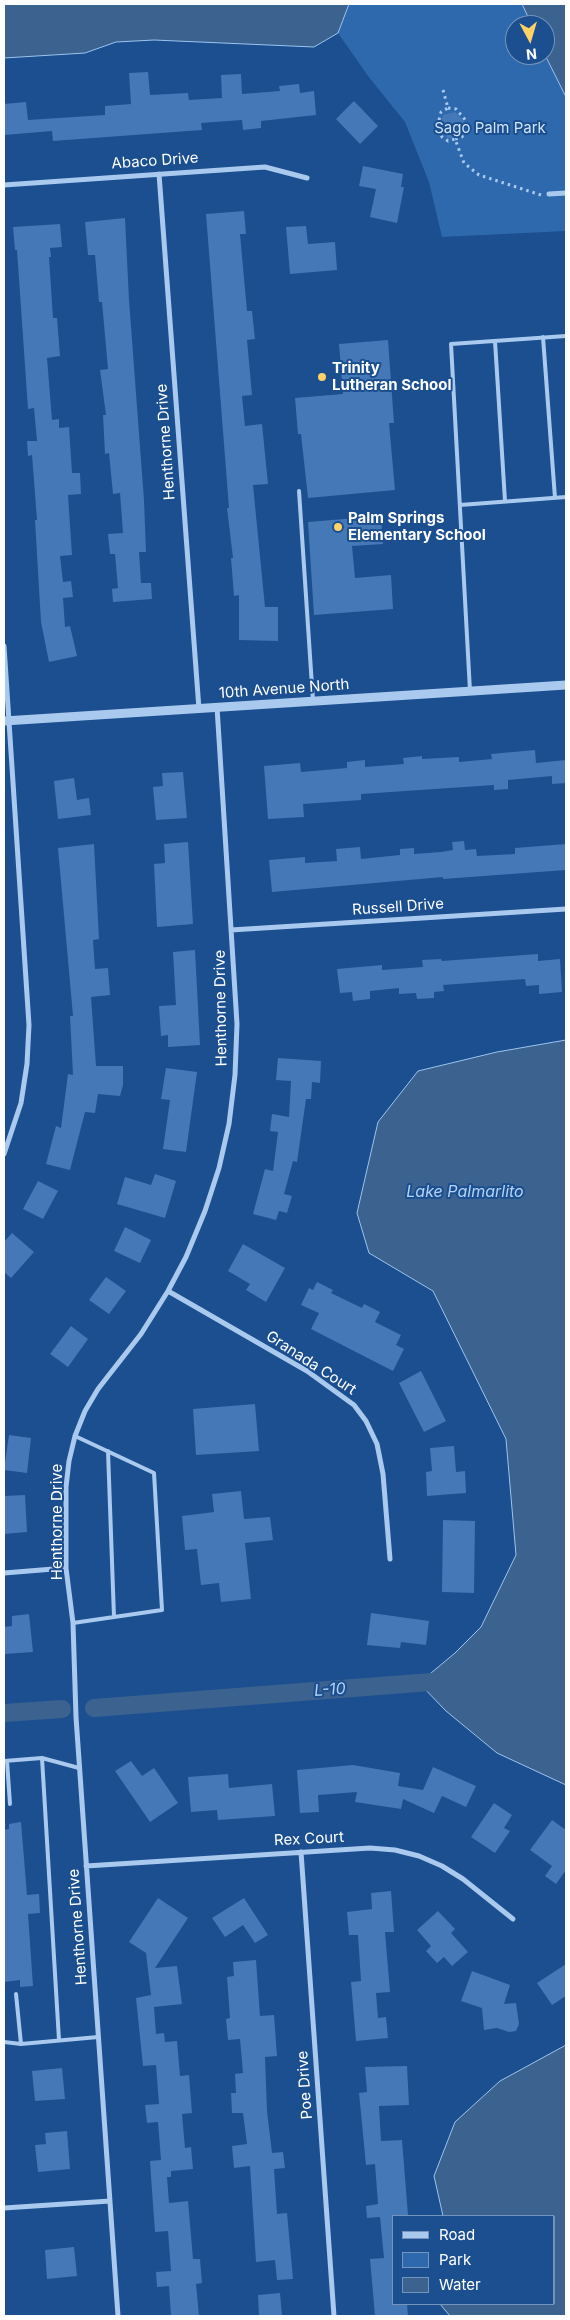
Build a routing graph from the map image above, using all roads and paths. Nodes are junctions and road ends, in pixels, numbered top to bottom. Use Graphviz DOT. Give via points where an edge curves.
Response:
graph roads {
  1 [pos="443,90"];
  2 [pos="448,108"];
  3 [pos="455,139"];
  4 [pos="160,174"];
  5 [pos="306,178"];
  6 [pos="4,185"];
  7 [pos="566,193"];
  8 [pos="549,194"];
  9 [pos="566,336"];
  10 [pos="543,338"];
  11 [pos="495,341"];
  12 [pos="299,491"];
  13 [pos="566,497"];
  14 [pos="556,498"];
  15 [pos="505,501"];
  16 [pos="460,505"];
  17 [pos="4,646"];
  18 [pos="566,685"];
  19 [pos="470,691"];
  20 [pos="313,701"];
  21 [pos="217,707"];
  22 [pos="198,708"];
  23 [pos="7,721"];
  24 [pos="566,909"];
  25 [pos="231,930"];
  26 [pos="4,1154"];
  27 [pos="168,1291"];
  28 [pos="75,1436"];
  29 [pos="108,1451"];
  30 [pos="390,1558"];
  31 [pos="66,1568"];
  32 [pos="4,1573"];
  33 [pos="114,1617"];
  34 [pos="73,1623"];
  35 [pos="42,1758"];
  36 [pos="5,1761"];
  37 [pos="80,1768"];
  38 [pos="10,1804"];
  39 [pos="301,1852"];
  40 [pos="86,1866"];
  41 [pos="513,1919"];
  42 [pos="16,1994"];
  43 [pos="98,2037"];
  44 [pos="59,2040"];
  45 [pos="4,2042"];
  46 [pos="21,2044"];
  47 [pos="110,2201"];
  48 [pos="4,2208"];
  49 [pos="118,2316"];
  50 [pos="334,2316"];
  1 -- 2 [label="path"];
  2 -- 3 [label="path" via="442,112 437,128 442,137"];
  2 -- 3 [label="path" via="456,109 467,122 462,137"];
  3 -- 8 [label="path" via="460,158 479,175 538,195"];
  4 -- 5 [label="street, Abaco Drive" via="265,167"];
  4 -- 6 [label="street, Abaco Drive"];
  4 -- 22 [label="street, Henthorne Drive"];
  7 -- 8 [label="street"];
  9 -- 10 [label="lane"];
  10 -- 11 [label="lane"];
  10 -- 14 [label="lane"];
  11 -- 15 [label="lane"];
  11 -- 16 [label="lane" via="450,344"];
  12 -- 20 [label="lane"];
  13 -- 14 [label="lane"];
  14 -- 15 [label="lane"];
  15 -- 16 [label="lane"];
  16 -- 19 [label="lane"];
  17 -- 23 [label="street"];
  18 -- 19 [label="street, 10th Avenue North"];
  19 -- 20 [label="street, 10th Avenue North"];
  20 -- 21 [label="street, 10th Avenue North"];
  21 -- 22 [label="street, 10th Avenue North"];
  21 -- 25 [label="street, Henthorne Drive"];
  22 -- 23 [label="street, 10th Avenue North"];
  23 -- 26 [label="street" via="29,1025 21,1102"];
  24 -- 25 [label="street, Russell Drive"];
  25 -- 27 [label="street, Henthorne Drive" via="237,1024 229,1124 205,1210"];
  27 -- 28 [label="street, Henthorne Drive" via="141,1334 98,1389"];
  27 -- 30 [label="street, Granada Court" via="307,1371 354,1405 377,1444 383,1474"];
  28 -- 29 [label="lane"];
  28 -- 31 [label="street, Henthorne Drive" via="66,1487"];
  29 -- 33 [label="lane"];
  29 -- 33 [label="lane" via="154,1473 162,1610"];
  31 -- 32 [label="street"];
  31 -- 34 [label="street, Henthorne Drive"];
  33 -- 34 [label="lane"];
  34 -- 37 [label="street, Henthorne Drive"];
  35 -- 36 [label="lane"];
  35 -- 37 [label="lane"];
  35 -- 44 [label="lane"];
  36 -- 38 [label="lane"];
  37 -- 40 [label="street, Henthorne Drive"];
  39 -- 40 [label="street, Rex Court"];
  39 -- 41 [label="street, Rex Court" via="370,1848 419,1856 463,1879"];
  39 -- 50 [label="street, Poe Drive"];
  40 -- 43 [label="street, Henthorne Drive"];
  42 -- 46 [label="lane"];
  43 -- 44 [label="lane"];
  43 -- 47 [label="street, Henthorne Drive"];
  44 -- 46 [label="lane"];
  45 -- 46 [label="lane"];
  47 -- 48 [label="street"];
  47 -- 49 [label="street, Henthorne Drive"];
}
